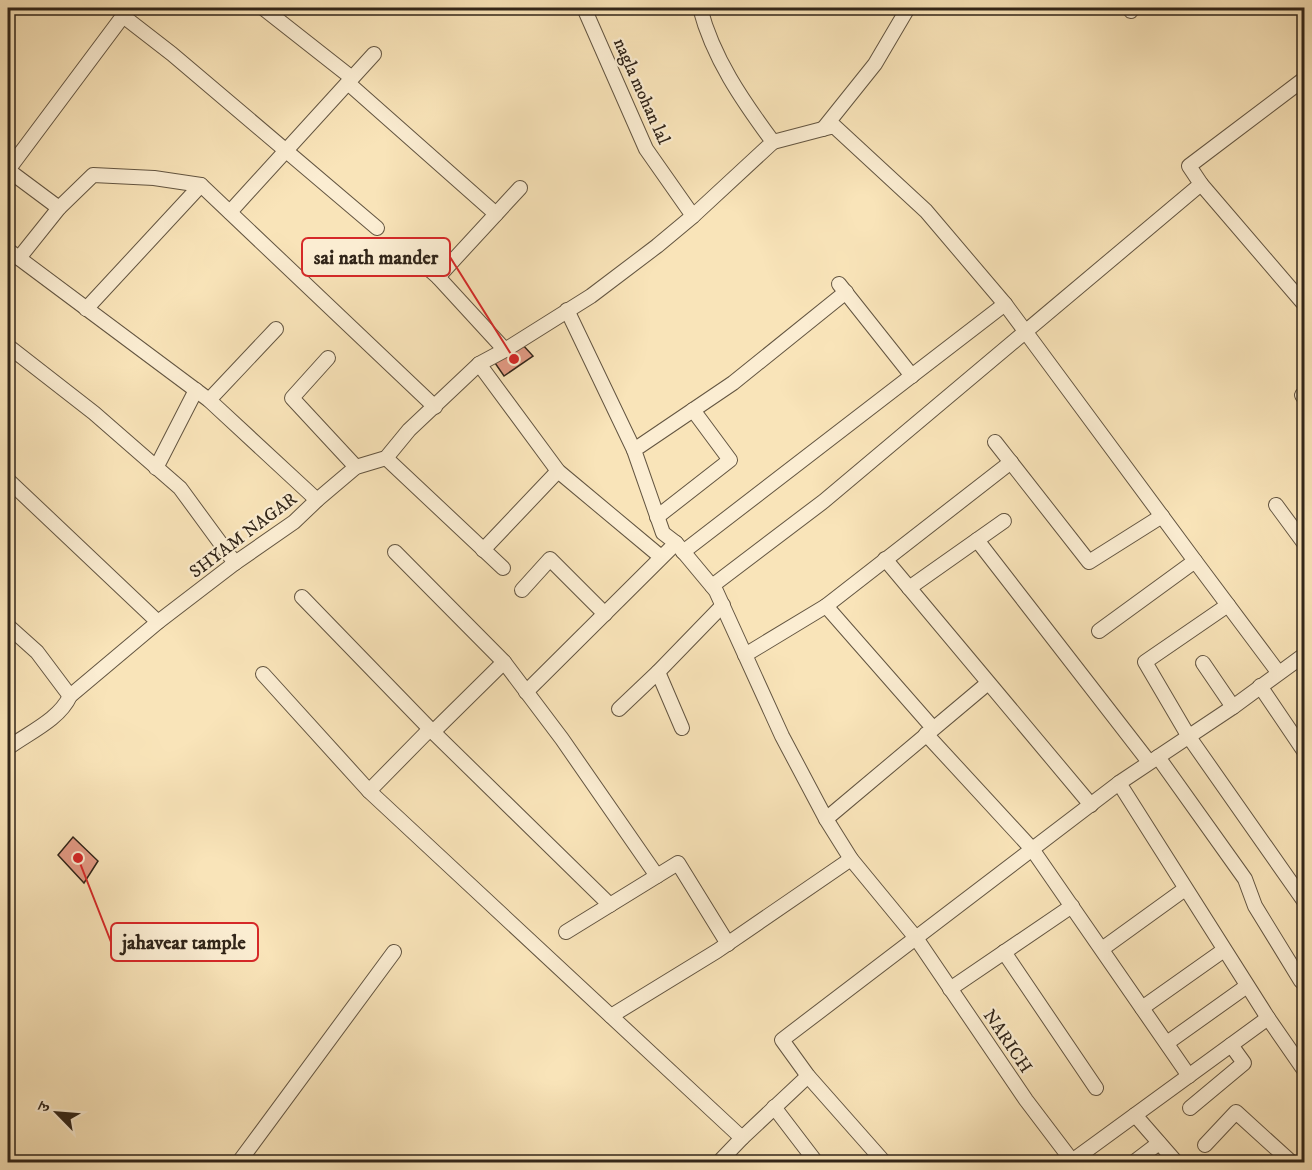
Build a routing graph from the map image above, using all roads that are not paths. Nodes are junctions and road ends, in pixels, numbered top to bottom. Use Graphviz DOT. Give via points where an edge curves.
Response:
graph roads {
  1 [pos="263,8"];
  2 [pos="584,8"];
  3 [pos="700,8"];
  4 [pos="908,8"];
  5 [pos="126,12"];
  6 [pos="374,54"];
  7 [pos="1305,79"];
  8 [pos="350,81"];
  9 [pos="823,129"];
  10 [pos="772,142"];
  11 [pos="285,152"];
  12 [pos="1201,184"];
  13 [pos="201,185"];
  14 [pos="520,188"];
  15 [pos="59,208"];
  16 [pos="230,212"];
  17 [pos="496,214"];
  18 [pos="693,216"];
  19 [pos="377,228"];
  20 [pos="407,250"];
  21 [pos="13,254"];
  22 [pos="438,277"];
  23 [pos="1005,304"];
  24 [pos="1305,304"];
  25 [pos="86,309"];
  26 [pos="567,310"];
  27 [pos="276,329"];
  28 [pos="1025,333"];
  29 [pos="8,346"];
  30 [pos="505,350"];
  31 [pos="328,358"];
  32 [pos="479,364"];
  33 [pos="912,376"];
  34 [pos="196,390"];
  35 [pos="209,400"];
  36 [pos="435,407"];
  37 [pos="693,410"];
  38 [pos="995,442"];
  39 [pos="634,450"];
  40 [pos="386,458"];
  41 [pos="1011,462"];
  42 [pos="356,467"];
  43 [pos="156,468"];
  44 [pos="558,471"];
  45 [pos="8,480"];
  46 [pos="317,500"];
  47 [pos="1276,505"];
  48 [pos="1162,516"];
  49 [pos="657,517"];
  50 [pos="1004,521"];
  51 [pos="977,540"];
  52 [pos="1305,543"];
  53 [pos="679,548"];
  54 [pos="483,550"];
  55 [pos="395,552"];
  56 [pos="661,557"];
  57 [pos="885,560"];
  58 [pos="1196,561"];
  59 [pos="235,563"];
  60 [pos="503,568"];
  61 [pos="712,586"];
  62 [pos="909,588"];
  63 [pos="522,590"];
  64 [pos="302,597"];
  65 [pos="723,605"];
  66 [pos="1228,605"];
  67 [pos="825,606"];
  68 [pos="605,614"];
  69 [pos="158,622"];
  70 [pos="8,626"];
  71 [pos="1099,632"];
  72 [pos="745,655"];
  73 [pos="1305,655"];
  74 [pos="504,662"];
  75 [pos="1203,663"];
  76 [pos="658,672"];
  77 [pos="1278,672"];
  78 [pos="263,674"];
  79 [pos="988,683"];
  80 [pos="1260,686"];
  81 [pos="526,692"];
  82 [pos="70,696"];
  83 [pos="1233,707"];
  84 [pos="619,709"];
  85 [pos="682,728"];
  86 [pos="431,730"];
  87 [pos="929,731"];
  88 [pos="1189,737"];
  89 [pos="8,748"];
  90 [pos="1305,751"];
  91 [pos="1153,759"];
  92 [pos="1119,783"];
  93 [pos="369,791"];
  94 [pos="1091,805"];
  95 [pos="826,819"];
  96 [pos="1032,849"];
  97 [pos="851,859"];
  98 [pos="657,876"];
  99 [pos="1185,889"];
  100 [pos="1305,901"];
  101 [pos="610,904"];
  102 [pos="1072,906"];
  103 [pos="566,932"];
  104 [pos="916,938"];
  105 [pos="728,944"];
  106 [pos="1102,950"];
  107 [pos="1224,950"];
  108 [pos="394,952"];
  109 [pos="1004,952"];
  110 [pos="1301,981"];
  111 [pos="1247,986"];
  112 [pos="950,989"];
  113 [pos="1142,1008"];
  114 [pos="611,1016"];
  115 [pos="1268,1018"];
  116 [pos="1167,1043"];
  117 [pos="1231,1045"];
  118 [pos="1305,1070"];
  119 [pos="807,1076"];
  120 [pos="1189,1076"];
  121 [pos="1096,1088"];
  122 [pos="774,1107"];
  123 [pos="1190,1108"];
  124 [pos="1135,1115"];
  125 [pos="742,1138"];
  126 [pos="1160,1143"];
  127 [pos="1206,1145"];
  128 [pos="726,1160"];
  129 [pos="239,1162"];
  130 [pos="816,1162"];
  131 [pos="884,1162"];
  132 [pos="1072,1162"];
  133 [pos="1134,1162"];
  134 [pos="1176,1162"];
  135 [pos="1291,1162"];
  1 -- 8 [label="street"];
  2 -- 18 [label="street, nagla mohan lal" via="646,149"];
  3 -- 10 [label="street" via="720,63"];
  4 -- 9 [label="street" via="875,64"];
  5 -- 11 [label="street"];
  5 -- 15 [label="street" via="8,170"];
  6 -- 8 [label="street"];
  7 -- 12 [label="street" via="1189,166"];
  8 -- 11 [label="street"];
  8 -- 17 [label="street"];
  9 -- 10 [label="street"];
  9 -- 23 [label="street" via="834,126 926,211"];
  10 -- 18 [label="street"];
  11 -- 16 [label="street"];
  11 -- 19 [label="street"];
  12 -- 24 [label="street"];
  12 -- 28 [label="street"];
  13 -- 15 [label="street" via="93,175"];
  13 -- 16 [label="street"];
  13 -- 25 [label="street"];
  14 -- 17 [label="street"];
  15 -- 21 [label="street"];
  16 -- 36 [label="street"];
  17 -- 22 [label="street"];
  18 -- 26 [label="street" via="591,296"];
  20 -- 22 [label="street"];
  21 -- 25 [label="street"];
  22 -- 30 [label="street"];
  23 -- 28 [label="street"];
  23 -- 33 [label="street"];
  25 -- 34 [label="street"];
  26 -- 30 [label="street"];
  26 -- 39 [label="street, NARICH"];
  27 -- 35 [label="street"];
  28 -- 48 [label="street"];
  28 -- 61 [label="street" via="824,501"];
  29 -- 43 [label="street" via="94,413"];
  30 -- 32 [label="street"];
  31 -- 42 [label="street" via="292,398"];
  32 -- 36 [label="street"];
  32 -- 44 [label="street"];
  33 -- 37 [label="street" via="843,288 733,383"];
  33 -- 53 [label="street"];
  34 -- 35 [label="street"];
  34 -- 43 [label="street"];
  35 -- 46 [label="street"];
  36 -- 40 [label="street"];
  37 -- 39 [label="street"];
  37 -- 49 [label="street" via="730,460"];
  38 -- 41 [label="street"];
  39 -- 49 [label="street, NARICH"];
  40 -- 42 [label="street, SHYAM NAGAR"];
  40 -- 54 [label="street"];
  41 -- 48 [label="street" via="1089,562"];
  41 -- 57 [label="street"];
  42 -- 46 [label="street, SHYAM NAGAR"];
  43 -- 59 [label="street" via="180,488"];
  44 -- 54 [label="street"];
  44 -- 56 [label="street"];
  45 -- 69 [label="street"];
  46 -- 59 [label="street, SHYAM NAGAR" via="294,522"];
  47 -- 52 [label="street"];
  48 -- 58 [label="street"];
  49 -- 53 [label="street, NARICH" via="663,533"];
  50 -- 51 [label="street"];
  51 -- 62 [label="street"];
  51 -- 91 [label="street"];
  53 -- 56 [label="street"];
  53 -- 61 [label="street, NARICH"];
  54 -- 60 [label="street"];
  55 -- 74 [label="street"];
  56 -- 68 [label="street"];
  57 -- 62 [label="street"];
  57 -- 67 [label="street"];
  58 -- 66 [label="street"];
  58 -- 71 [label="street"];
  59 -- 69 [label="street, SHYAM NAGAR"];
  61 -- 65 [label="street, NARICH"];
  62 -- 79 [label="street"];
  63 -- 68 [label="street" via="550,559"];
  64 -- 86 [label="street"];
  65 -- 72 [label="street, NARICH"];
  65 -- 76 [label="street"];
  66 -- 77 [label="street"];
  66 -- 88 [label="street" via="1145,662"];
  67 -- 72 [label="street"];
  67 -- 87 [label="street"];
  68 -- 81 [label="street"];
  69 -- 82 [label="street, SHYAM NAGAR"];
  70 -- 82 [label="street" via="37,652"];
  72 -- 95 [label="street, NARICH"];
  73 -- 77 [label="street"];
  74 -- 81 [label="street"];
  74 -- 86 [label="street"];
  75 -- 83 [label="street"];
  76 -- 84 [label="street"];
  76 -- 85 [label="street"];
  77 -- 80 [label="street"];
  78 -- 93 [label="street"];
  79 -- 87 [label="street"];
  79 -- 94 [label="street"];
  80 -- 83 [label="street"];
  80 -- 90 [label="street"];
  81 -- 98 [label="street"];
  82 -- 89 [label="street, SHYAM NAGAR" via="58,713"];
  83 -- 88 [label="street"];
  86 -- 93 [label="street"];
  86 -- 101 [label="street"];
  87 -- 95 [label="street"];
  87 -- 96 [label="street"];
  88 -- 91 [label="street"];
  88 -- 100 [label="street"];
  91 -- 92 [label="street"];
  91 -- 110 [label="street" via="1245,879 1255,906"];
  92 -- 94 [label="street"];
  92 -- 99 [label="street"];
  93 -- 114 [label="street"];
  94 -- 96 [label="street"];
  95 -- 97 [label="street, NARICH"];
  96 -- 102 [label="street"];
  96 -- 104 [label="street"];
  97 -- 104 [label="street, NARICH"];
  97 -- 105 [label="street"];
  98 -- 101 [label="street"];
  98 -- 105 [label="street" via="678,863"];
  99 -- 106 [label="street"];
  99 -- 107 [label="street"];
  101 -- 103 [label="street"];
  102 -- 106 [label="street"];
  102 -- 109 [label="street"];
  104 -- 112 [label="street, NARICH"];
  104 -- 119 [label="street" via="782,1040"];
  105 -- 114 [label="street"];
  106 -- 113 [label="street"];
  107 -- 111 [label="street"];
  107 -- 113 [label="street"];
  108 -- 129 [label="street"];
  109 -- 112 [label="street"];
  109 -- 121 [label="street"];
  111 -- 115 [label="street"];
  111 -- 116 [label="street"];
  112 -- 132 [label="street, NARICH"];
  113 -- 116 [label="street"];
  114 -- 125 [label="street"];
  115 -- 117 [label="street"];
  115 -- 118 [label="street"];
  116 -- 120 [label="street"];
  117 -- 120 [label="street"];
  117 -- 123 [label="street" via="1244,1063"];
  119 -- 122 [label="street"];
  119 -- 131 [label="street"];
  120 -- 124 [label="street"];
  122 -- 125 [label="street"];
  122 -- 130 [label="street"];
  124 -- 126 [label="street"];
  124 -- 132 [label="street"];
  125 -- 128 [label="street"];
  126 -- 133 [label="street"];
  126 -- 134 [label="street"];
  127 -- 135 [label="street" via="1236,1112"];
}
